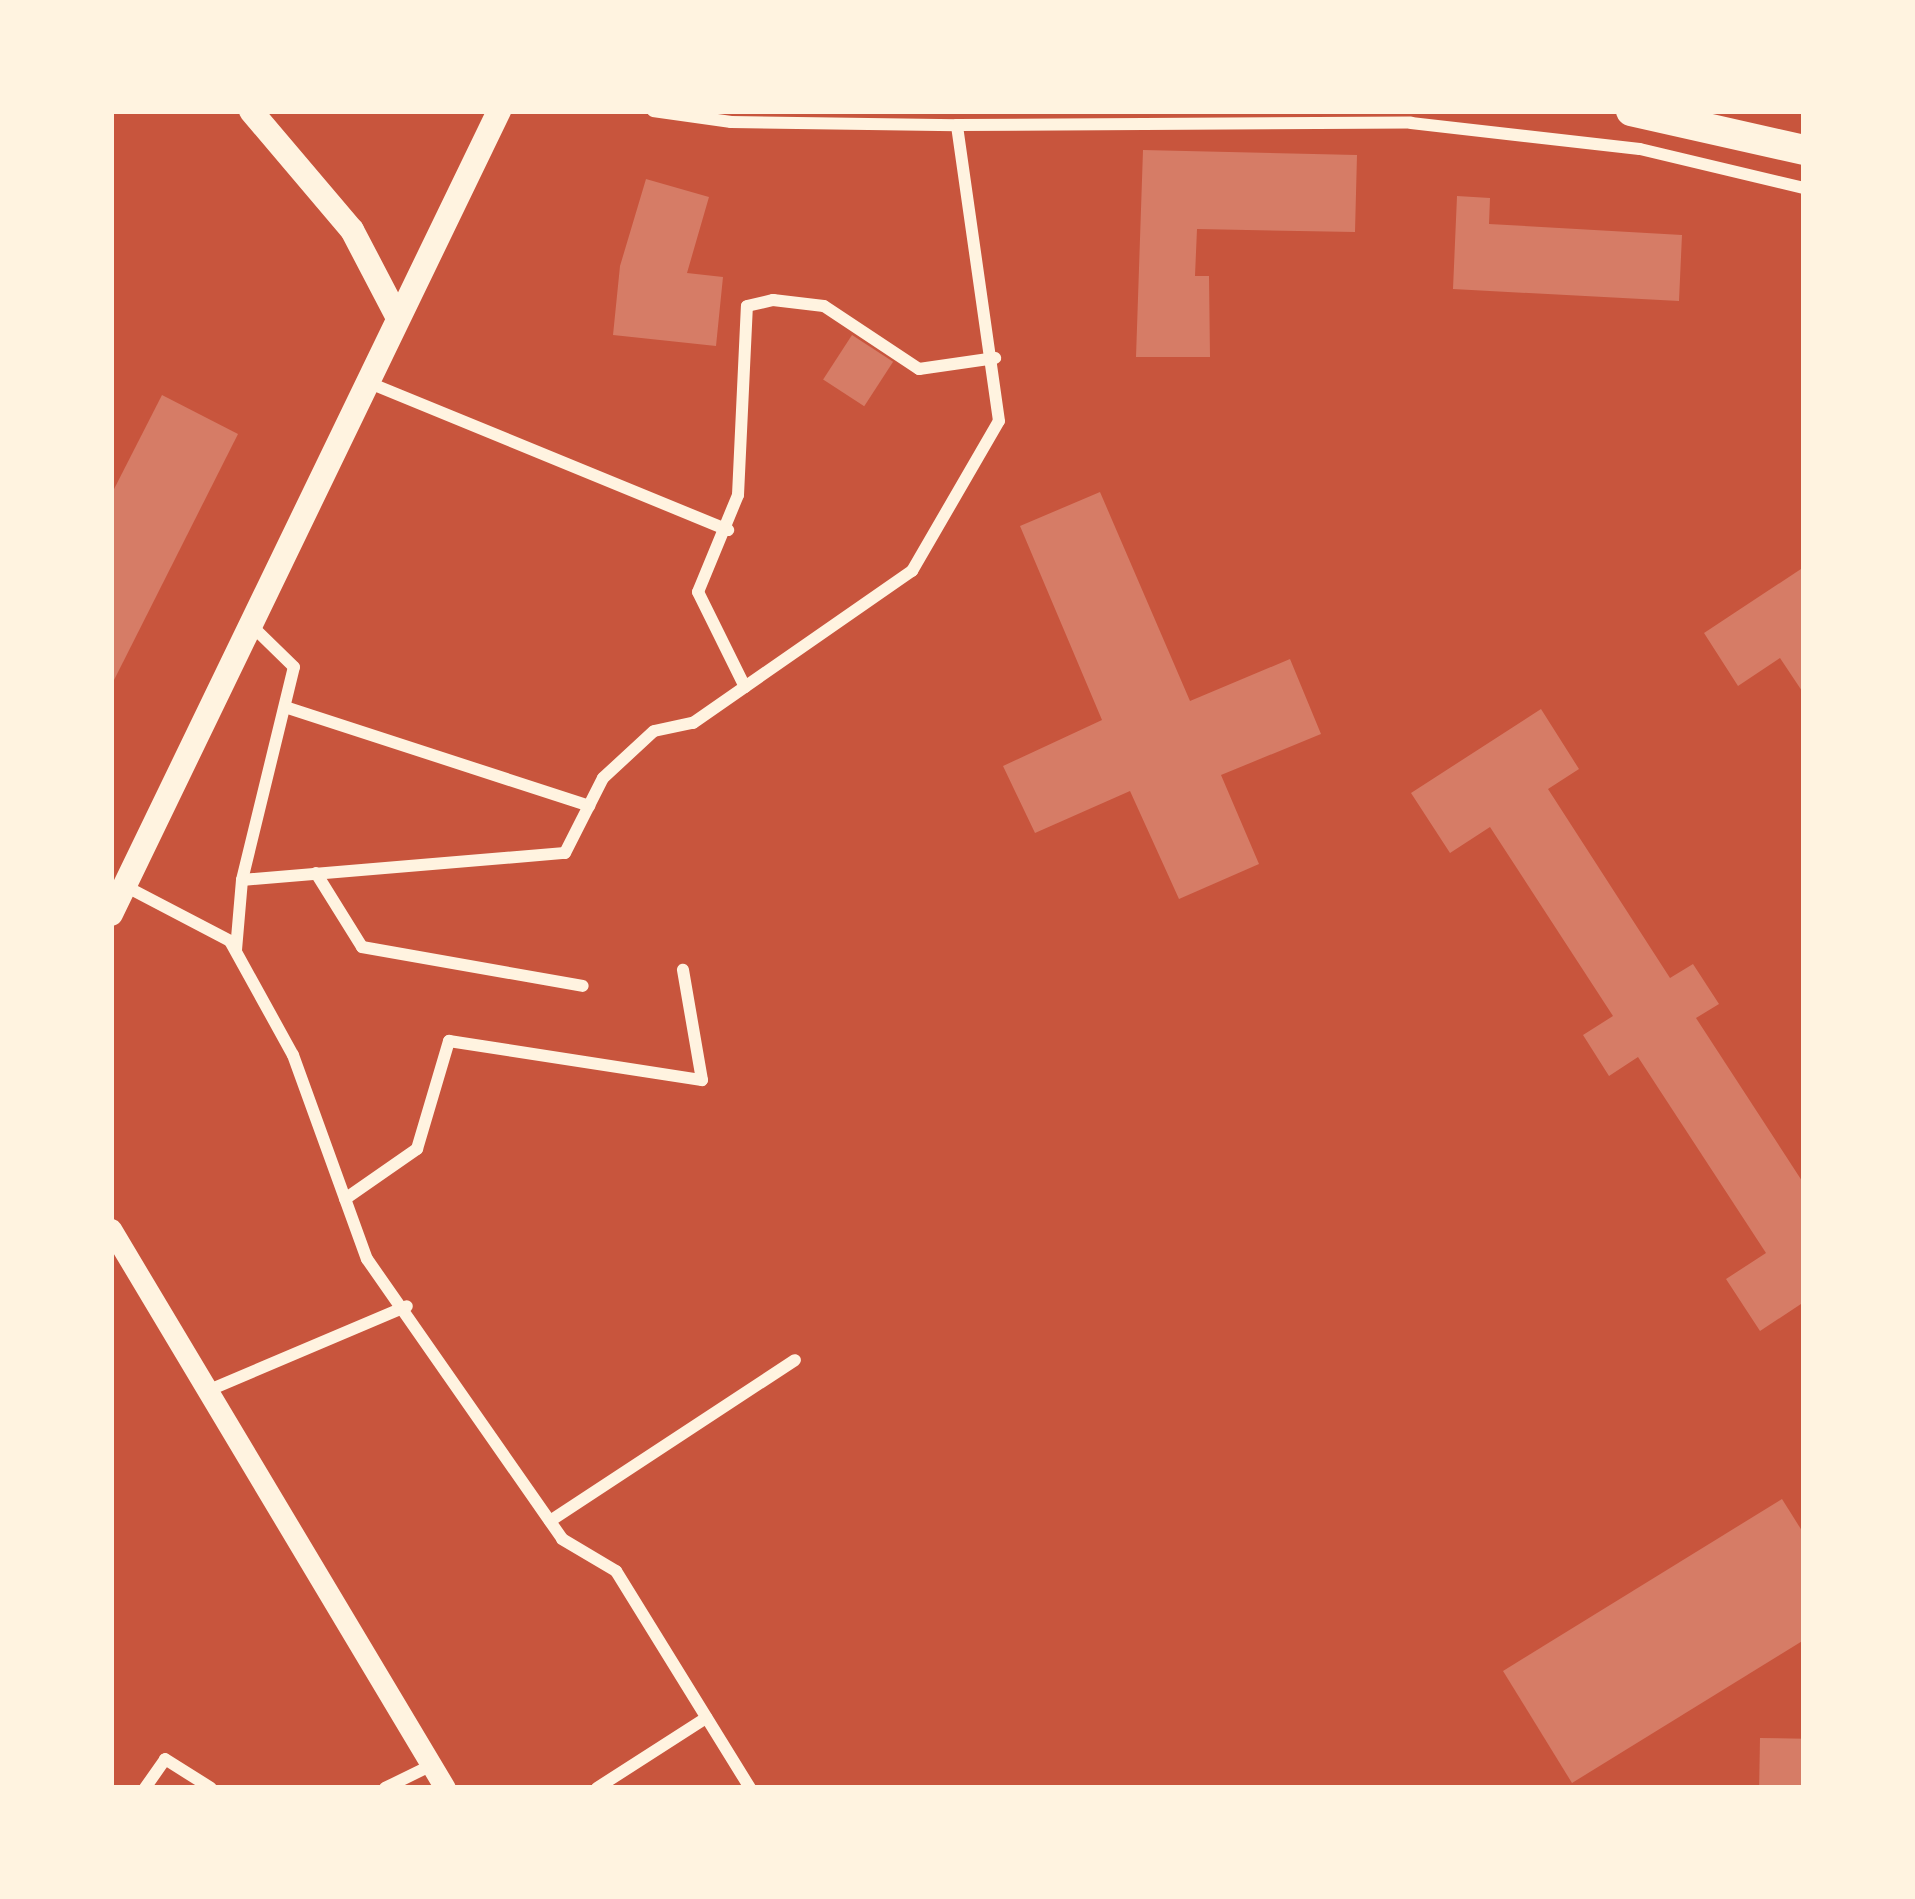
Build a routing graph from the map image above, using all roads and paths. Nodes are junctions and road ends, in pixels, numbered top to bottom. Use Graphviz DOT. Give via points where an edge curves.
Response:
graph roads {
  1 [pos="251,111"];
  2 [pos="499,111"];
  3 [pos="653,111"];
  4 [pos="1631,111"];
  5 [pos="957,125"];
  6 [pos="1804,150"];
  7 [pos="1804,188"];
  8 [pos="397,314"];
  9 [pos="995,358"];
  10 [pos="372,384"];
  11 [pos="728,530"];
  12 [pos="253,627"];
  13 [pos="746,687"];
  14 [pos="285,707"];
  15 [pos="589,806"];
  16 [pos="316,873"];
  17 [pos="242,880"];
  18 [pos="124,886"];
  19 [pos="111,914"];
  20 [pos="236,951"];
  21 [pos="683,970"];
  22 [pos="583,986"];
  23 [pos="345,1199"];
  24 [pos="111,1229"];
  25 [pos="407,1306"];
  26 [pos="795,1360"];
  27 [pos="206,1392"];
  28 [pos="550,1521"];
  29 [pos="706,1718"];
  30 [pos="432,1765"];
  31 [pos="146,1788"];
  32 [pos="211,1788"];
  33 [pos="385,1788"];
  34 [pos="446,1788"];
  35 [pos="597,1788"];
  36 [pos="749,1788"];
  1 -- 8 [label="main road" via="352,230"];
  2 -- 8 [label="main road"];
  3 -- 5 [label="street" via="731,122"];
  4 -- 6 [label="main road"];
  5 -- 7 [label="street" via="1411,122 1640,149"];
  5 -- 9 [label="street"];
  8 -- 10 [label="main road"];
  9 -- 11 [label="street" via="919,369 824,306 747,306 738,495"];
  9 -- 13 [label="street" via="999,421 912,571"];
  10 -- 11 [label="street"];
  10 -- 12 [label="main road"];
  11 -- 13 [label="street" via="698,592"];
  12 -- 14 [label="street" via="294,667"];
  12 -- 18 [label="main road"];
  13 -- 15 [label="street" via="693,723 654,731 603,778"];
  14 -- 15 [label="street"];
  14 -- 17 [label="street"];
  15 -- 16 [label="street" via="565,853"];
  16 -- 17 [label="street"];
  16 -- 22 [label="street" via="362,947"];
  17 -- 20 [label="street"];
  18 -- 19 [label="main road"];
  18 -- 20 [label="street" via="180,910"];
  20 -- 23 [label="street" via="293,1055"];
  21 -- 23 [label="street" via="702,1080 449,1041 417,1149"];
  23 -- 25 [label="street" via="367,1259"];
  24 -- 27 [label="street"];
  25 -- 27 [label="street"];
  25 -- 28 [label="street"];
  26 -- 28 [label="street"];
  27 -- 30 [label="street"];
  28 -- 29 [label="street" via="562,1539 616,1571"];
  29 -- 35 [label="street"];
  29 -- 36 [label="street"];
  30 -- 33 [label="street"];
  30 -- 34 [label="street"];
  31 -- 32 [label="street" via="165,1759"];
}
